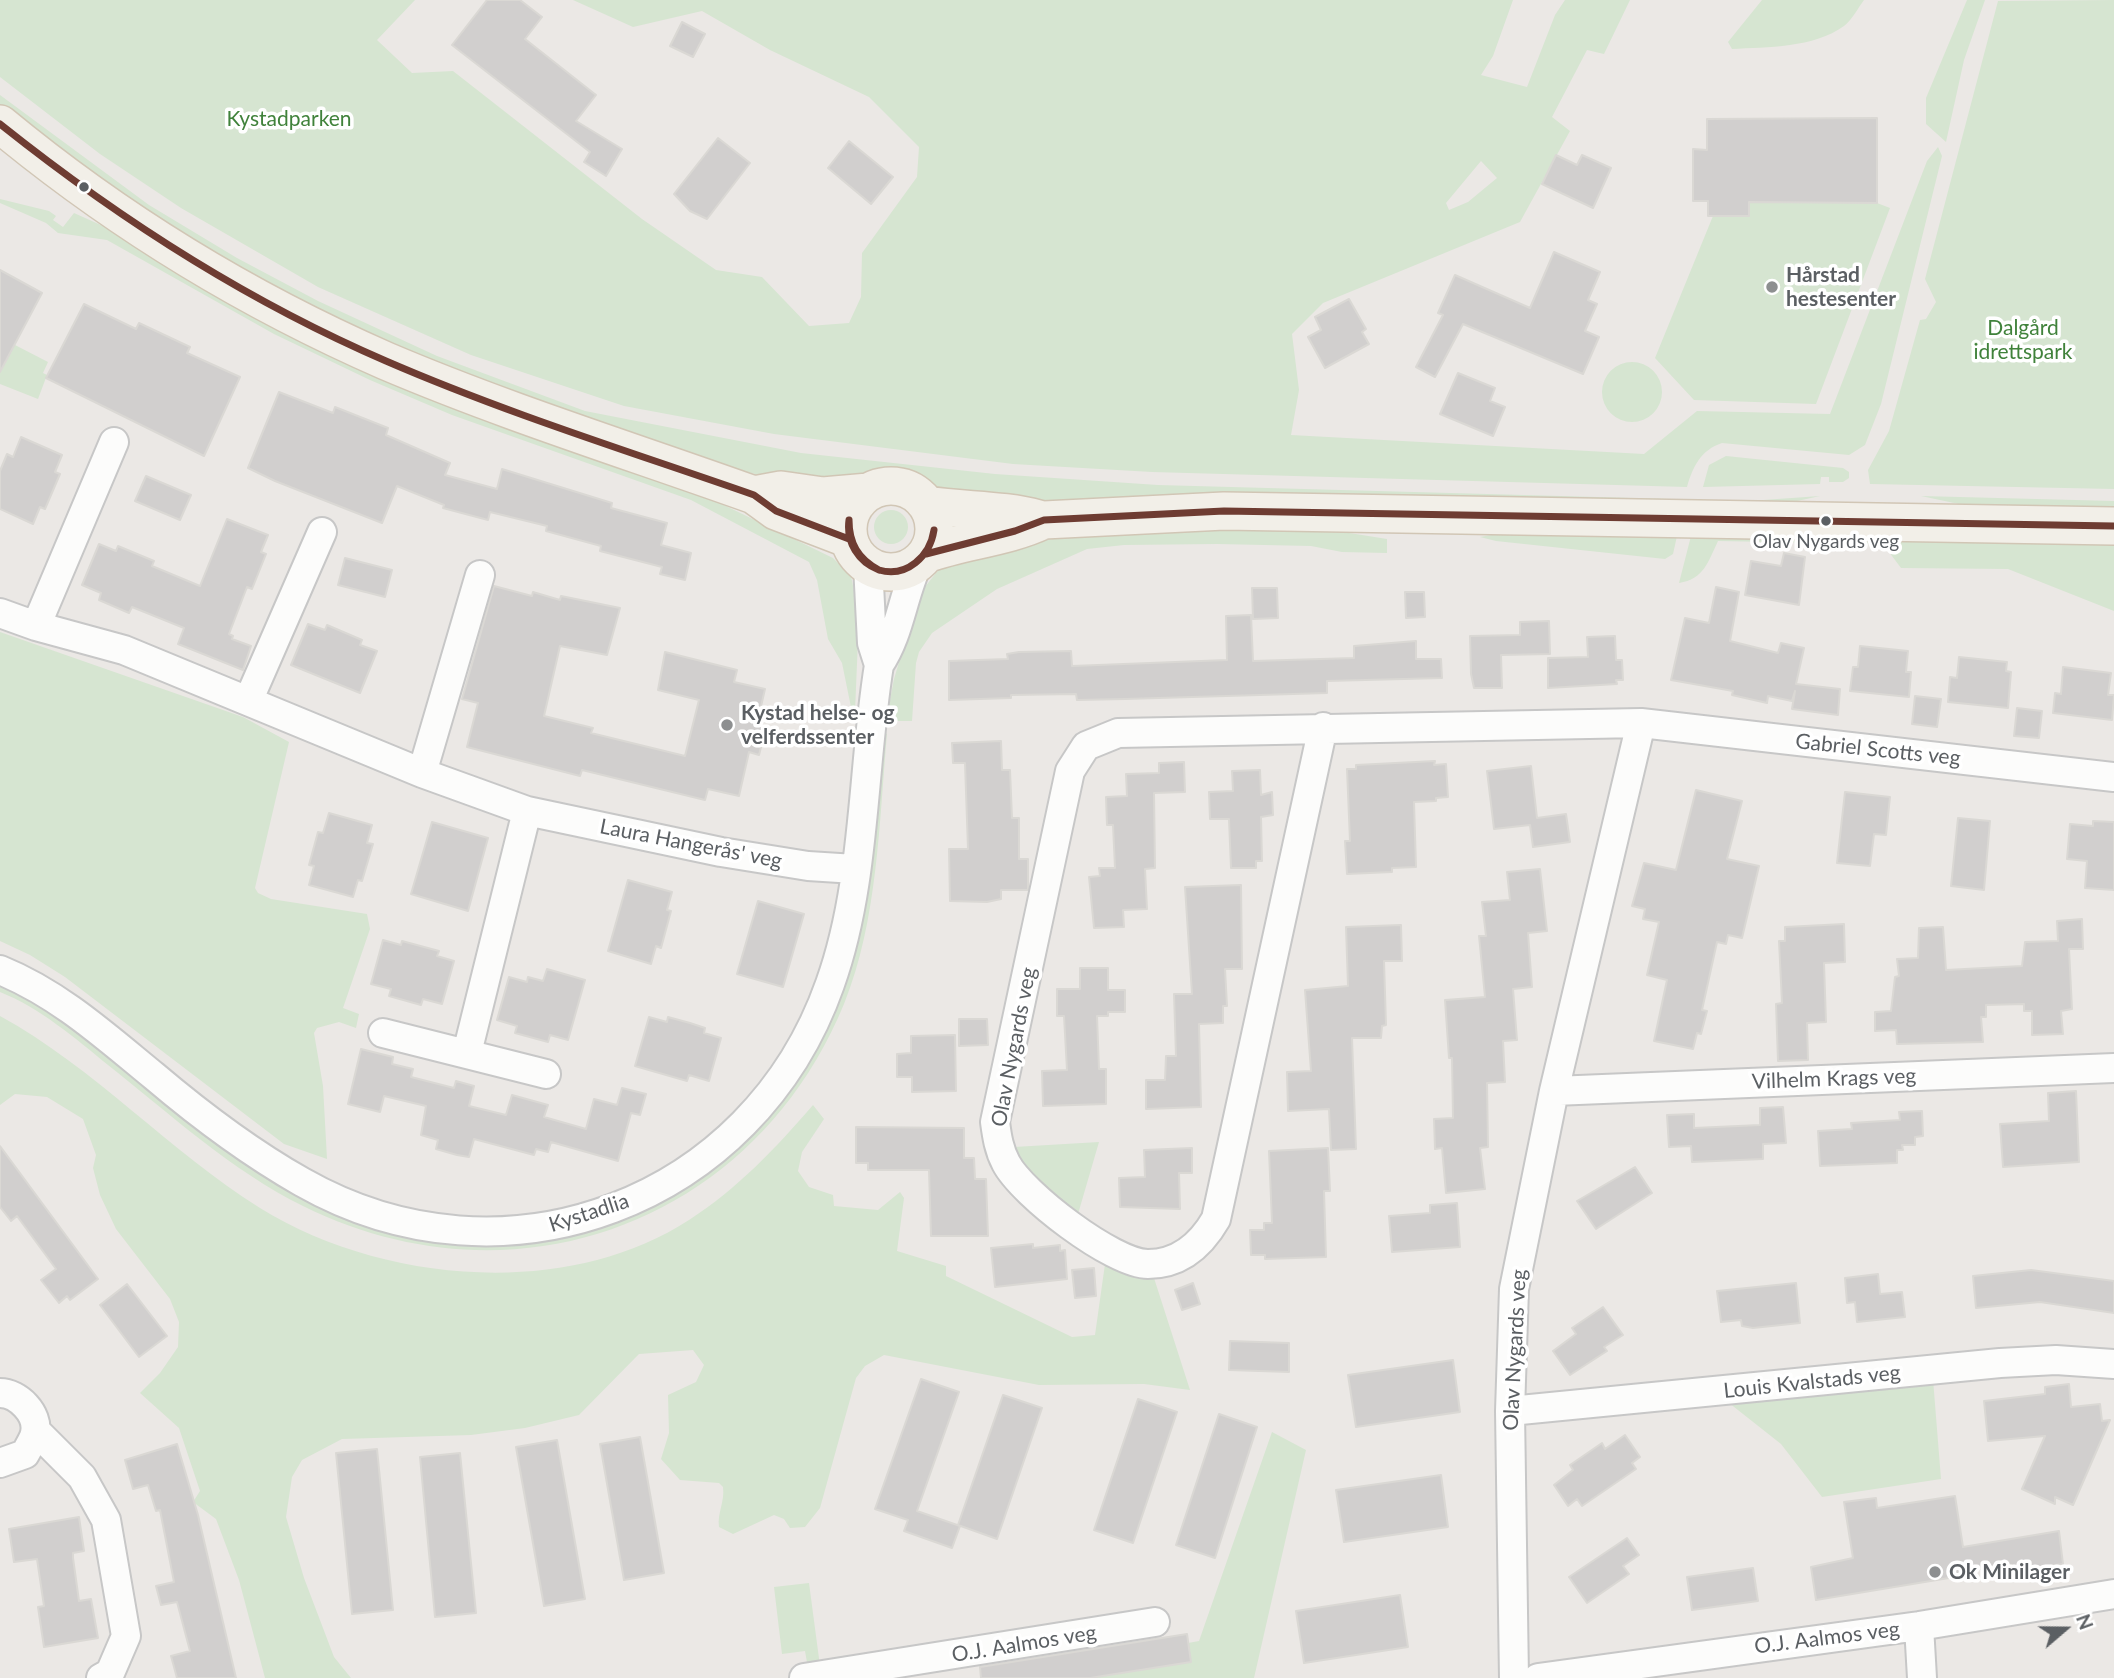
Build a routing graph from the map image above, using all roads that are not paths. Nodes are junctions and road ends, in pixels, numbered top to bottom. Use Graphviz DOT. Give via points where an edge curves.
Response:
graph roads {
  1 [pos="0,124"];
  2 [pos="114,442"];
  3 [pos="869,492"];
  4 [pos="754,495"];
  5 [pos="927,505"];
  6 [pos="1044,520"];
  7 [pos="2114,526"];
  8 [pos="322,531"];
  9 [pos="858,552"];
  10 [pos="922,558"];
  11 [pos="480,575"];
  12 [pos="0,613"];
  13 [pos="36,626"];
  14 [pos="878,665"];
  15 [pos="249,699"];
  16 [pos="1641,723"];
  17 [pos="1323,727"];
  18 [pos="422,773"];
  19 [pos="2114,777"];
  20 [pos="527,811"];
  21 [pos="855,869"];
  22 [pos="0,970"];
  23 [pos="383,1033"];
  24 [pos="467,1053"];
  25 [pos="2114,1068"];
  26 [pos="546,1074"];
  27 [pos="1554,1091"];
  28 [pos="2114,1364"];
  29 [pos="0,1393"];
  30 [pos="1510,1411"];
  31 [pos="36,1431"];
  32 [pos="0,1463"];
  33 [pos="2114,1594"];
  34 [pos="1155,1622"];
  35 [pos="1919,1626"];
  36 [pos="894,1672"];
  37 [pos="102,1678"];
  38 [pos="804,1678"];
  39 [pos="1514,1678"];
  40 [pos="1538,1678"];
  41 [pos="1922,1678"];
  1 -- 4 [label="main road" via="145,230 324,331 543,422"];
  2 -- 13 [label="street"];
  3 -- 4 [label="main road" via="823,496 782,490"];
  3 -- 5 [label="main road" via="894,486 918,495"];
  3 -- 9 [label="main road" via="848,523"];
  4 -- 9 [label="main road"];
  5 -- 6 [label="main road" via="1010,511"];
  5 -- 10 [label="main road" via="934,530"];
  6 -- 7 [label="main road" via="1224,511"];
  6 -- 10 [label="main road" via="1019,532 958,543"];
  8 -- 15 [label="street"];
  9 -- 10 [label="main road" via="895,572"];
  9 -- 14 [label="street, Kystadlia"];
  10 -- 14 [label="street, Kystadlia" via="907,586 892,645"];
  11 -- 18 [label="street"];
  12 -- 13 [label="street, Laura Hangerås' veg"];
  13 -- 15 [label="street, Laura Hangerås' veg" via="124,650"];
  14 -- 21 [label="street, Kystadlia"];
  15 -- 18 [label="street, Laura Hangerås' veg"];
  16 -- 17 [label="street, Olav Nygards veg"];
  16 -- 19 [label="street, Gabriel Scotts veg"];
  16 -- 27 [label="street, Olav Nygards veg"];
  17 -- 17 [label="street, Olav Nygards veg" via="1216,1220 1189,1252 1169,1261 1146,1264 1121,1256 1021,1185 998,1145 995,1122 1070,771 1086,747 1118,733"];
  18 -- 20 [label="street, Laura Hangerås' veg"];
  20 -- 21 [label="street, Laura Hangerås' veg" via="721,852"];
  20 -- 24 [label="street"];
  21 -- 22 [label="street, Kystadlia" via="838,960 819,1014 787,1073 748,1117 664,1185 590,1217 529,1231 438,1228 381,1217 326,1194 223,1130 34,984"];
  23 -- 24 [label="street"];
  24 -- 26 [label="street"];
  25 -- 27 [label="street, Vilhelm Krags veg"];
  27 -- 30 [label="street, Olav Nygards veg" via="1514,1289"];
  28 -- 30 [label="street, Louis Kvalstads veg" via="2000,1363"];
  29 -- 31 [label="street" via="8,1393 30,1410"];
  30 -- 39 [label="street, Olav Nygards veg"];
  31 -- 32 [label="street" via="25,1454"];
  31 -- 37 [label="street" via="82,1477 106,1520 126,1636 110,1673"];
  33 -- 35 [label="street, O.J. Aalmos veg"];
  34 -- 36 [label="street, O.J. Aalmos veg"];
  35 -- 40 [label="street, O.J. Aalmos veg"];
  35 -- 41 [label="street"];
  36 -- 38 [label="street, O.J. Aalmos veg"];
}
